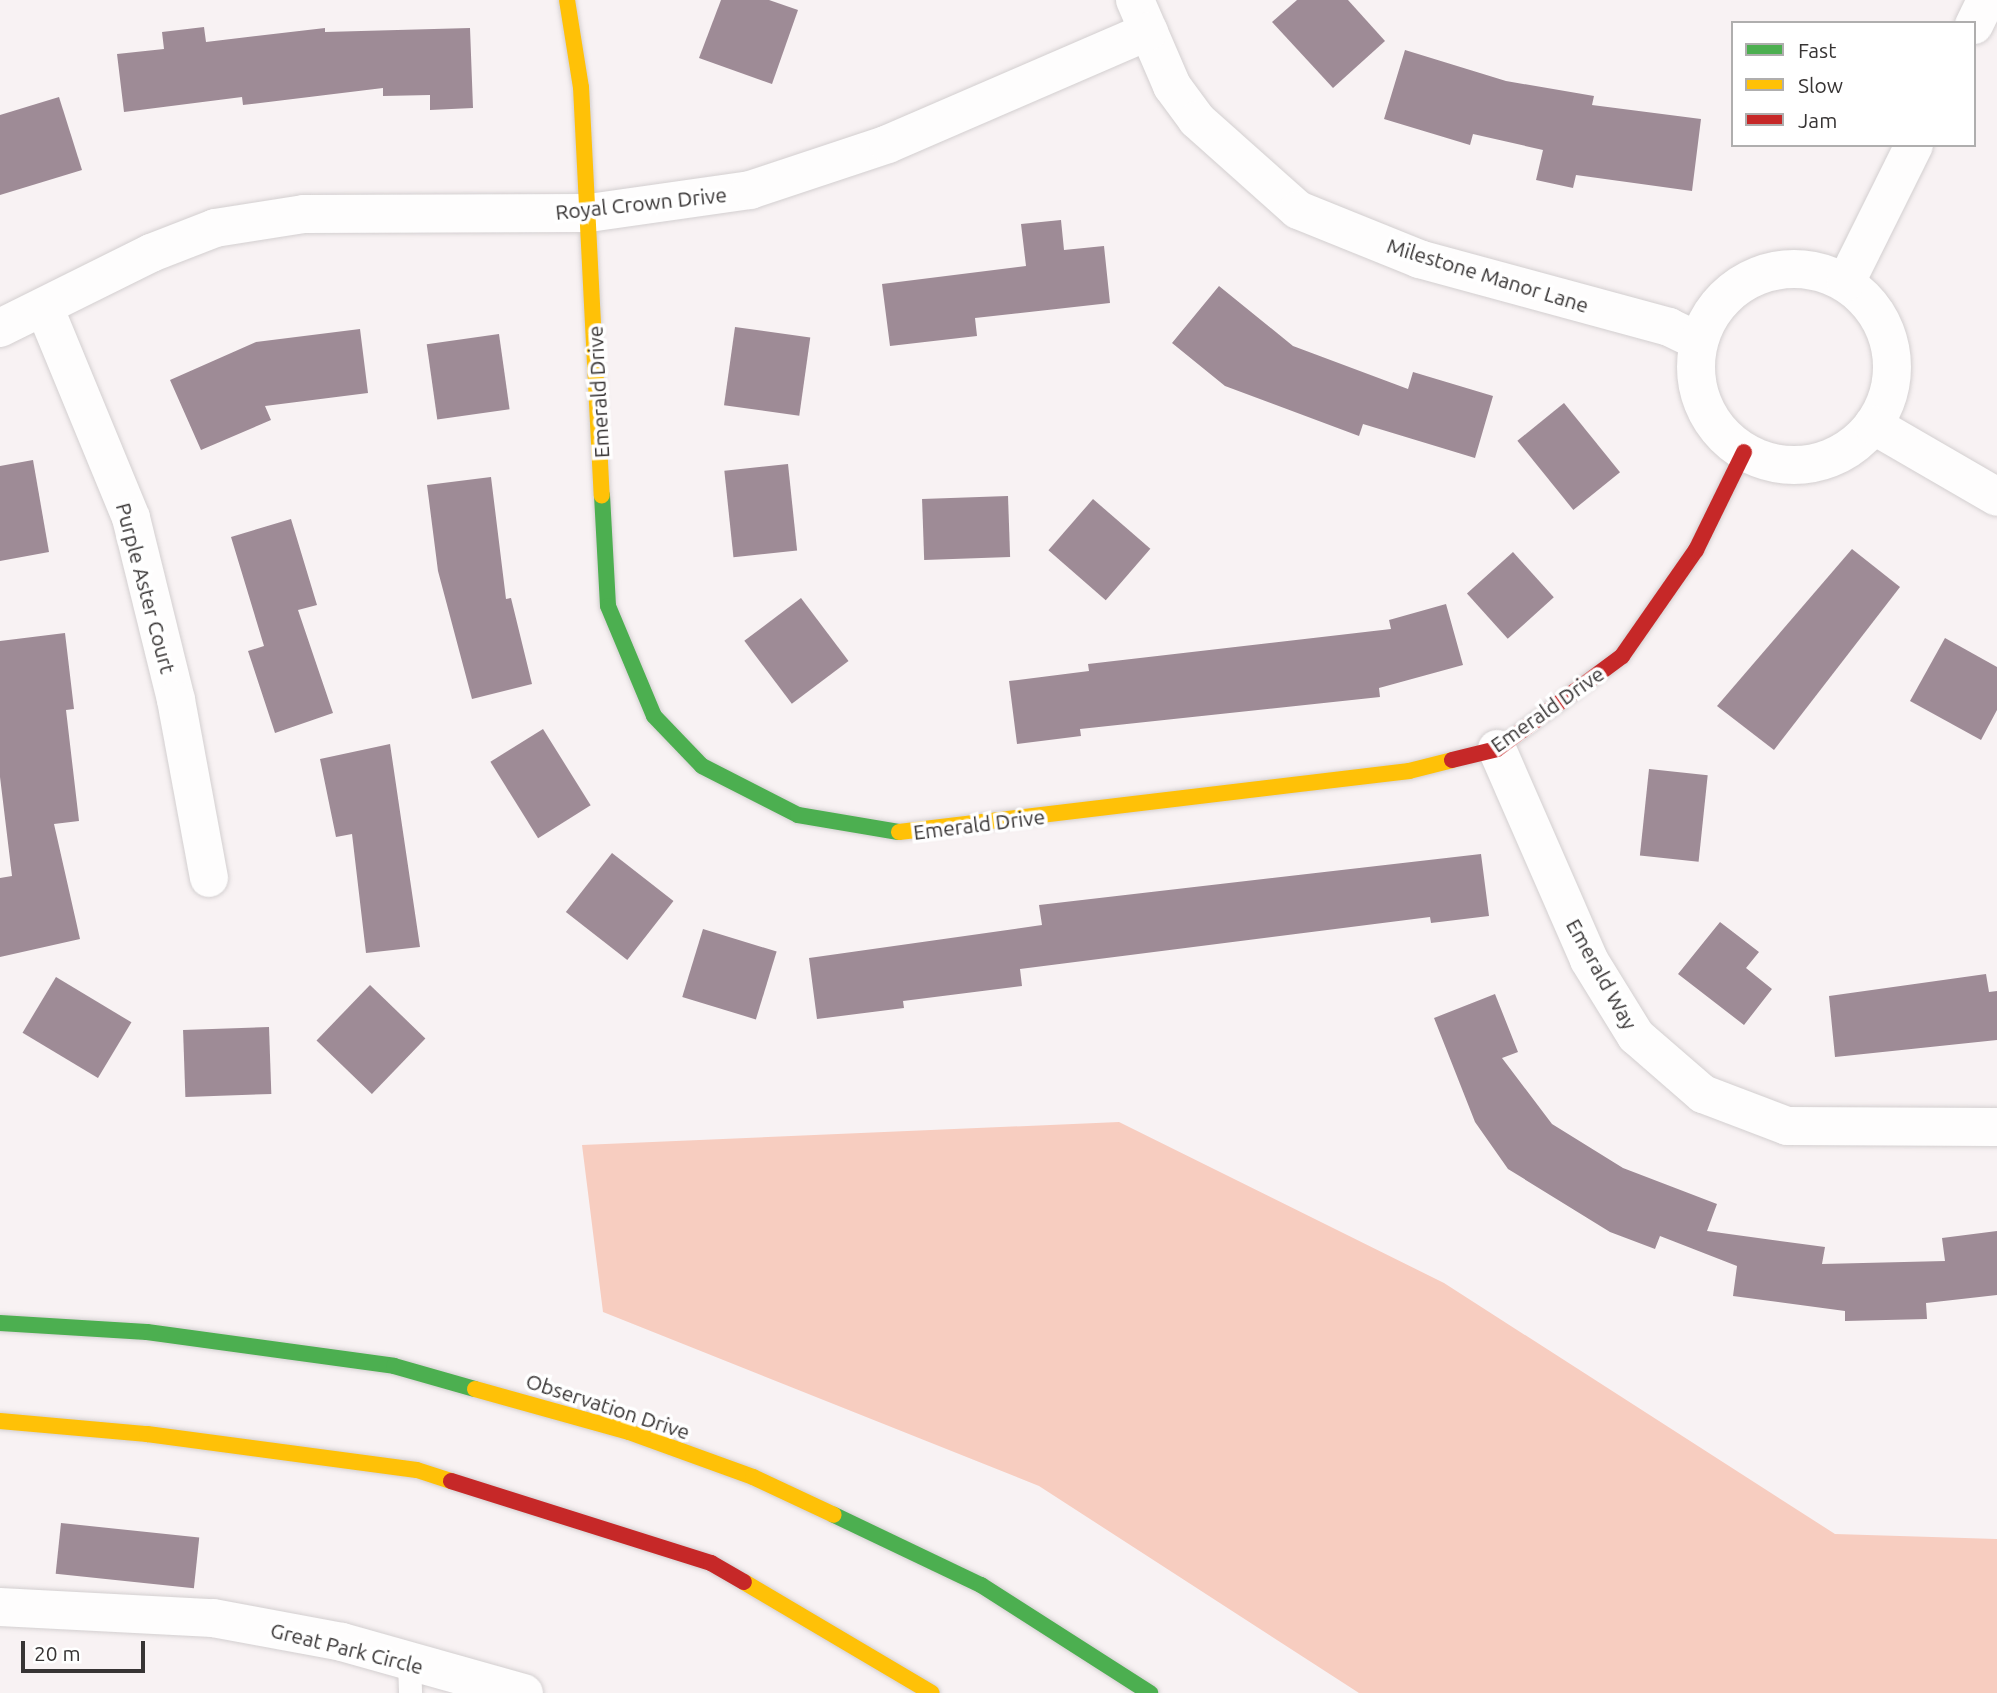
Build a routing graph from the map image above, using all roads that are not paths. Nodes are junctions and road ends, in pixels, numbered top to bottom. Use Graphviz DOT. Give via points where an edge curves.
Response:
graph roads {
  1 [pos="567,0"];
  2 [pos="1986,0"];
  3 [pos="1142,15"];
  4 [pos="1976,21"];
  5 [pos="1913,147"];
  6 [pos="589,213"];
  7 [pos="1846,282"];
  8 [pos="45,309"];
  9 [pos="0,328"];
  10 [pos="1698,341"];
  11 [pos="1873,425"];
  12 [pos="1744,452"];
  13 [pos="1997,497"];
  14 [pos="1497,749"];
  15 [pos="209,878"];
  16 [pos="1997,1127"];
  17 [pos="0,1323"];
  18 [pos="0,1422"];
  19 [pos="0,1607"];
  20 [pos="410,1678"];
  21 [pos="524,1693"];
  22 [pos="932,1693"];
  23 [pos="1150,1693"];
  1 -- 6 [label="street, Emerald Drive" via="581,87"];
  2 -- 4 [label="street"];
  3 -- 6 [label="street, Royal Crown Drive" via="888,144 750,190"];
  3 -- 10 [label="street, Milestone Manor Lane" via="1172,86 1197,120 1298,210 1419,259 1669,327"];
  5 -- 7 [label="street"];
  6 -- 8 [label="street, Royal Crown Drive" via="304,214 215,228 151,253"];
  6 -- 14 [label="street, Emerald Drive" via="608,606 654,716 702,765 798,815 905,833 1409,771"];
  7 -- 10 [label="street" via="1813,270 1779,269 1746,280 1713,310"];
  7 -- 11 [label="street" via="1885,327 1893,361 1889,395"];
  8 -- 9 [label="street, Royal Crown Drive"];
  8 -- 15 [label="street, Purple Aster Court" via="131,519 176,700"];
  10 -- 12 [label="street" via="1695,375 1704,408 1724,436"];
  11 -- 12 [label="street" via="1844,452 1811,463 1777,464"];
  11 -- 13 [label="street"];
  12 -- 14 [label="street, Emerald Drive" via="1696,550 1622,656"];
  14 -- 16 [label="street, Emerald Way" via="1588,960 1636,1036 1703,1094 1787,1126"];
  17 -- 23 [label="street, Observation Drive" via="160,1333 394,1366 629,1432 752,1476 981,1585"];
  18 -- 22 [label="street" via="147,1434 417,1470 711,1563"];
  19 -- 20 [label="street, Great Park Circle" via="213,1618 342,1642"];
  20 -- 21 [label="street, Great Park Circle"];
}
